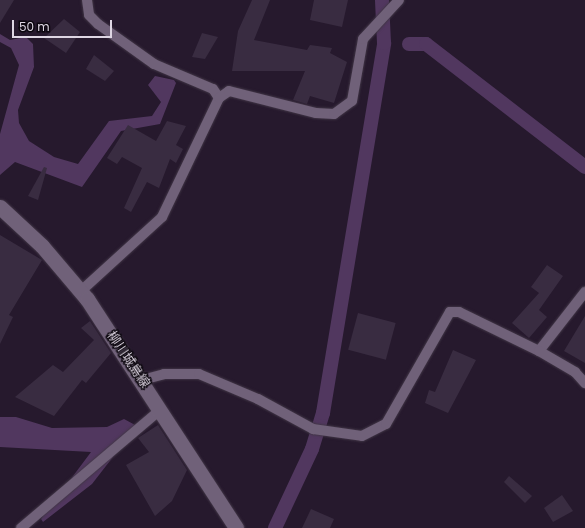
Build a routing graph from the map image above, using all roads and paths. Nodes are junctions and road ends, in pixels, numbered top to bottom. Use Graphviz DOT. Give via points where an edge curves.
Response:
graph roads {
  1 [pos="87,0"];
  2 [pos="397,2"];
  3 [pos="219,98"];
  4 [pos="0,207"];
  5 [pos="81,291"];
  6 [pos="585,292"];
  7 [pos="539,351"];
  8 [pos="142,380"];
  9 [pos="585,383"];
  10 [pos="160,410"];
  11 [pos="21,528"];
  12 [pos="236,528"];
  1 -- 3 [label="street" via="89,15 98,24 154,64 213,89"];
  2 -- 3 [label="street" via="363,39 352,101 334,114 316,114 229,91"];
  3 -- 5 [label="street" via="162,217"];
  4 -- 5 [label="main road, 柳川城島線" via="42,246"];
  5 -- 8 [label="main road, 柳川城島線"];
  6 -- 7 [label="street"];
  7 -- 8 [label="street" via="468,315 450,312 386,424 362,436 326,433 312,429 258,399 199,374 164,374"];
  7 -- 9 [label="street" via="575,372"];
  8 -- 10 [label="main road, 柳川城島線"];
  10 -- 11 [label="street"];
  10 -- 12 [label="main road, 柳川城島線"];
}
